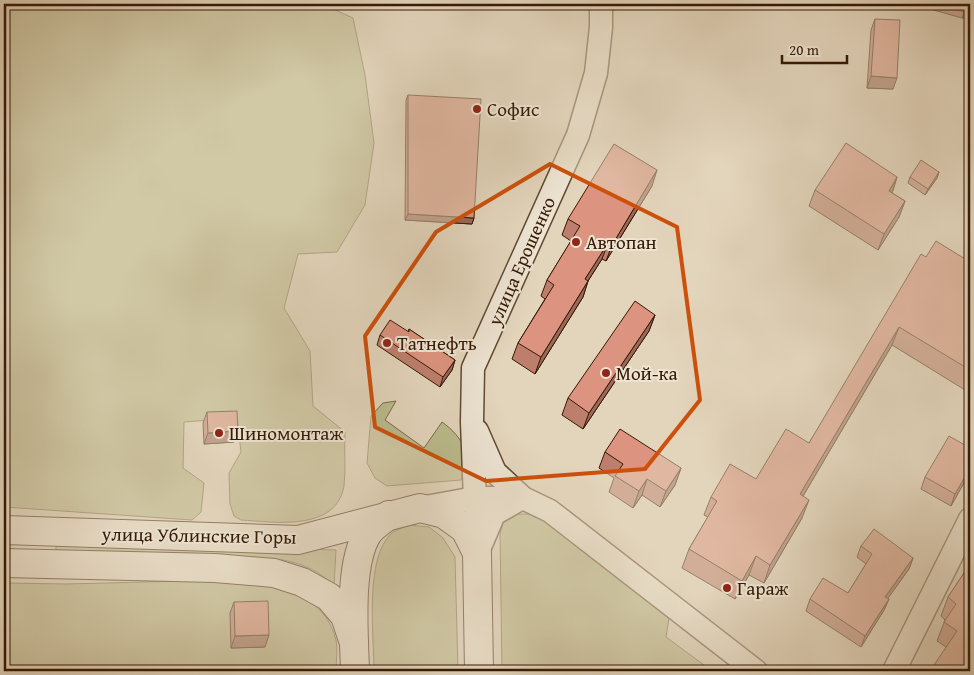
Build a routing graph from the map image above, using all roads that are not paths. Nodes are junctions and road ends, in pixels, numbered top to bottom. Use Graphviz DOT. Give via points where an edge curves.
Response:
graph roads {
  1 [pos="601,4"];
  2 [pos="472,422"];
  3 [pos="475,498"];
  4 [pos="523,498"];
  5 [pos="420,508"];
  6 [pos="390,514"];
  7 [pos="970,519"];
  8 [pos="4,530"];
  9 [pos="477,553"];
  10 [pos="4,564"];
  11 [pos="354,643"];
  12 [pos="355,671"];
  13 [pos="478,671"];
  14 [pos="756,671"];
  15 [pos="894,671"];
  1 -- 2 [label="street, улица Ерошенко" via="596,73 578,135 474,368"];
  2 -- 3 [label="street, улица Ерошенко"];
  2 -- 4 [label="street" via="495,472"];
  3 -- 4 [label="street"];
  3 -- 5 [label="street"];
  3 -- 9 [label="street, улица Ерошенко"];
  4 -- 9 [label="street, улица Ерошенко" via="494,514"];
  4 -- 14 [label="street" via="550,511"];
  5 -- 6 [label="main road, улица Ерошенко"];
  5 -- 9 [label="main road, улица Ерошенко" via="444,514 466,529"];
  6 -- 8 [label="main road, улица Ублинские Горы" via="298,540"];
  6 -- 11 [label="main road, улица Ерошенко" via="369,531 359,552 355,575"];
  7 -- 15 [label="street"];
  9 -- 13 [label="main road, улица Ерошенко"];
  10 -- 11 [label="main road, улица Ублинские Горы" via="215,568 274,573 302,582 329,597 345,616"];
  11 -- 12 [label="main road, улица Ерошенко"];
}
